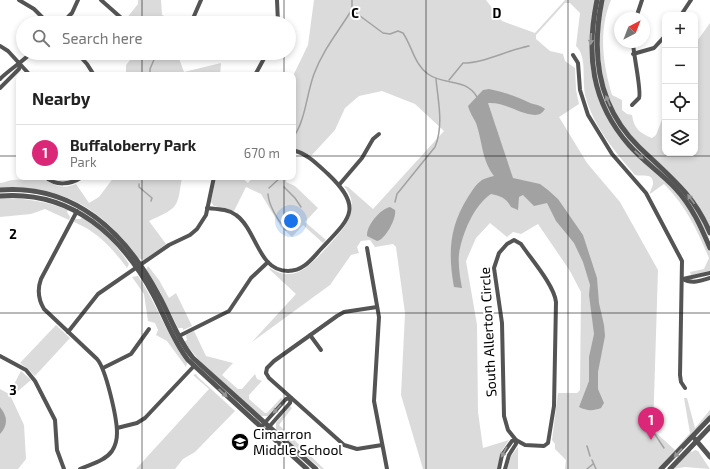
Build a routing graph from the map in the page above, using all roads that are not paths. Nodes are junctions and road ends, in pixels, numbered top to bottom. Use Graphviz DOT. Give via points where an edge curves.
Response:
graph roads {
  1 [pos="19,0"];
  2 [pos="78,0"];
  3 [pos="101,0"];
  4 [pos="201,0"];
  5 [pos="277,0"];
  6 [pos="597,0"];
  7 [pos="602,0"];
  8 [pos="642,0"];
  9 [pos="691,0"];
  10 [pos="638,12"];
  11 [pos="683,12"];
  12 [pos="41,16"];
  13 [pos="69,16"];
  14 [pos="119,16"];
  15 [pos="194,16"];
  16 [pos="278,16"];
  17 [pos="662,39"];
  18 [pos="0,46"];
  19 [pos="633,48"];
  20 [pos="633,54"];
  21 [pos="573,55"];
  22 [pos="24,60"];
  23 [pos="83,60"];
  24 [pos="264,60"];
  25 [pos="20,64"];
  26 [pos="27,72"];
  27 [pos="92,72"];
  28 [pos="258,72"];
  29 [pos="0,79"];
  30 [pos="0,88"];
  31 [pos="632,104"];
  32 [pos="379,134"];
  33 [pos="296,151"];
  34 [pos="50,180"];
  35 [pos="76,180"];
  36 [pos="213,180"];
  37 [pos="644,183"];
  38 [pos="339,184"];
  39 [pos="640,187"];
  40 [pos="0,190"];
  41 [pos="0,196"];
  42 [pos="207,208"];
  43 [pos="77,211"];
  44 [pos="710,233"];
  45 [pos="367,248"];
  46 [pos="710,248"];
  47 [pos="268,262"];
  48 [pos="138,267"];
  49 [pos="710,273"];
  50 [pos="710,278"];
  51 [pos="683,279"];
  52 [pos="377,307"];
  53 [pos="149,329"];
  54 [pos="68,332"];
  55 [pos="310,335"];
  56 [pos="179,336"];
  57 [pos="321,350"];
  58 [pos="0,356"];
  59 [pos="194,366"];
  60 [pos="103,368"];
  61 [pos="685,388"];
  62 [pos="291,398"];
  63 [pos="710,418"];
  64 [pos="263,425"];
  65 [pos="710,427"];
  66 [pos="116,428"];
  67 [pos="267,429"];
  68 [pos="695,438"];
  69 [pos="516,440"];
  70 [pos="382,446"];
  71 [pos="710,457"];
  72 [pos="64,469"];
  73 [pos="80,469"];
  74 [pos="308,469"];
  75 [pos="316,469"];
  76 [pos="387,469"];
  77 [pos="499,469"];
  78 [pos="505,469"];
  79 [pos="661,469"];
  80 [pos="670,469"];
  1 -- 12 [label="street"];
  2 -- 13 [label="street"];
  3 -- 14 [label="street"];
  4 -- 15 [label="street"];
  5 -- 16 [label="street"];
  6 -- 46 [label="street, one-way" via="591,31 591,58 596,85 605,109 630,146 676,188 686,201"];
  44 -- 7 [label="street, one-way" via="700,211 686,191 636,144 610,105 601,81 596,53"];
  8 -- 10 [label="street"];
  9 -- 11 [label="street"];
  17 -- 20 [label="street" via="654,48"];
  18 -- 25 [label="street"];
  19 -- 20 [label="street"];
  20 -- 31 [label="street" via="640,95"];
  21 -- 39 [label="street" via="579,65 580,90 586,109 612,154"];
  22 -- 25 [label="street"];
  23 -- 27 [label="street"];
  24 -- 28 [label="street"];
  25 -- 26 [label="street"];
  25 -- 29 [label="street" via="15,65"];
  25 -- 30 [label="street" via="19,69"];
  32 -- 38 [label="street"];
  33 -- 38 [label="street" via="309,157"];
  34 -- 35 [label="street" via="57,183 71,183"];
  36 -- 42 [label="street"];
  37 -- 39 [label="street"];
  38 -- 47 [label="street" via="348,197 349,212 344,224 309,263 300,269 290,271 282,270"];
  39 -- 51 [label="street" via="681,258"];
  40 -- 48 [label="street" via="44,194 84,209 114,232"];
  41 -- 43 [label="street" via="38,198"];
  42 -- 47 [label="street" via="228,211 239,218"];
  42 -- 48 [label="street" via="204,219 195,231 169,245"];
  43 -- 48 [label="street" via="108,234"];
  43 -- 54 [label="street" via="41,278 38,290 39,300 44,309"];
  45 -- 52 [label="street"];
  47 -- 56 [label="street" via="252,278 229,311"];
  48 -- 54 [label="street" via="96,296"];
  48 -- 56 [label="street" via="158,294"];
  48 -- 59 [label="street" via="178,345"];
  49 -- 51 [label="street"];
  50 -- 51 [label="street" via="693,282"];
  51 -- 61 [label="street" via="680,375"];
  52 -- 55 [label="street" via="341,313"];
  52 -- 70 [label="street" via="379,321 374,401"];
  53 -- 60 [label="street" via="129,355"];
  54 -- 60 [label="street"];
  55 -- 57 [label="street"];
  55 -- 62 [label="street" via="274,361 264,373"];
  56 -- 64 [label="street" via="196,361"];
  58 -- 72 [label="street" via="21,367 35,381 55,420 57,450"];
  59 -- 64 [label="street, one-way"];
  59 -- 66 [label="street" via="144,419 136,424"];
  60 -- 66 [label="street"];
  62 -- 64 [label="street, one-way" via="286,399"];
  62 -- 67 [label="street" via="290,403"];
  62 -- 70 [label="street" via="346,446 357,449"];
  63 -- 68 [label="street"];
  64 -- 67 [label="street"];
  65 -- 68 [label="street"];
  66 -- 73 [label="street" via="116,443 108,455"];
  67 -- 74 [label="street"];
  67 -- 75 [label="street"];
  68 -- 71 [label="street"];
  68 -- 79 [label="street, one-way"];
  68 -- 80 [label="street"];
  69 -- 69 [label="street, South Allerton Circle" via="530,446 544,446 548,443 554,406 556,302 554,294 521,244 514,240 499,253 494,268 502,323 504,416 508,431"];
  69 -- 77 [label="street, one-way" via="512,441 503,453"];
  69 -- 78 [label="street"];
  70 -- 76 [label="street"];
}
